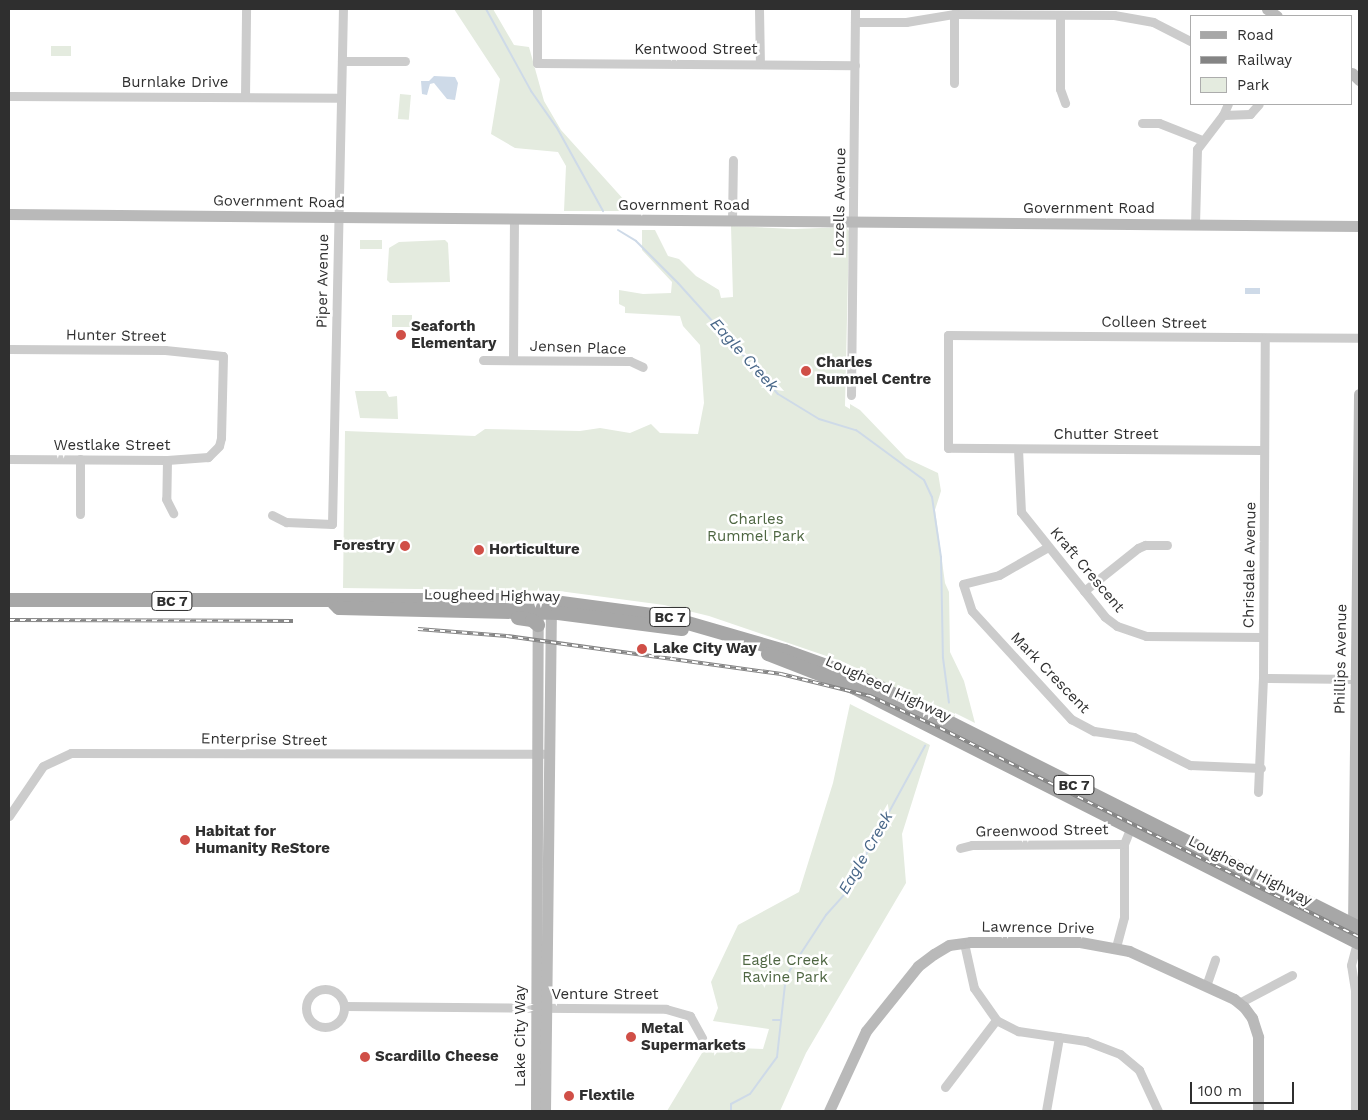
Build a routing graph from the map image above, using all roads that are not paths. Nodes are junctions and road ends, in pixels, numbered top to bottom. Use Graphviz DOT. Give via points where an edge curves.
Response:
graph roads {
  1 [pos="246,9"];
  2 [pos="343,9"];
  3 [pos="537,9"];
  4 [pos="759,9"];
  5 [pos="855,9"];
  6 [pos="954,14"];
  7 [pos="1060,15"];
  8 [pos="855,22"];
  9 [pos="1190,41"];
  10 [pos="342,61"];
  11 [pos="405,61"];
  12 [pos="760,64"];
  13 [pos="855,65"];
  14 [pos="954,83"];
  15 [pos="9,96"];
  16 [pos="245,97"];
  17 [pos="341,98"];
  18 [pos="1066,103"];
  19 [pos="1228,105"];
  20 [pos="1257,105"];
  21 [pos="1223,116"];
  22 [pos="1142,123"];
  23 [pos="1202,140"];
  24 [pos="733,160"];
  25 [pos="9,214"];
  26 [pos="338,218"];
  27 [pos="514,220"];
  28 [pos="732,221"];
  29 [pos="853,222"];
  30 [pos="1195,225"];
  31 [pos="1359,226"];
  32 [pos="1265,338"];
  33 [pos="1359,338"];
  34 [pos="9,349"];
  35 [pos="483,360"];
  36 [pos="513,360"];
  37 [pos="643,367"];
  38 [pos="1359,394"];
  39 [pos="851,395"];
  40 [pos="948,448"];
  41 [pos="1018,449"];
  42 [pos="1263,450"];
  43 [pos="1359,450"];
  44 [pos="214,452"];
  45 [pos="9,459"];
  46 [pos="80,460"];
  47 [pos="166,460"];
  48 [pos="173,513"];
  49 [pos="80,514"];
  50 [pos="272,515"];
  51 [pos="1167,545"];
  52 [pos="1048,547"];
  53 [pos="1084,590"];
  54 [pos="9,600"];
  55 [pos="334,602"];
  56 [pos="544,610"];
  57 [pos="1262,637"];
  58 [pos="1263,678"];
  59 [pos="1356,679"];
  60 [pos="543,754"];
  61 [pos="1261,768"];
  62 [pos="1258,792"];
  63 [pos="9,816"];
  64 [pos="1130,829"];
  65 [pos="1124,844"];
  66 [pos="960,848"];
  67 [pos="1357,935"];
  68 [pos="964,943"];
  69 [pos="1116,947"];
  70 [pos="1215,960"];
  71 [pos="1292,975"];
  72 [pos="1206,986"];
  73 [pos="1239,1003"];
  74 [pos="344,1006"];
  75 [pos="541,1008"];
  76 [pos="996,1020"];
  77 [pos="1059,1037"];
  78 [pos="702,1038"];
  79 [pos="944,1087"];
  80 [pos="536,1111"];
  81 [pos="545,1111"];
  82 [pos="829,1111"];
  83 [pos="1046,1111"];
  84 [pos="1158,1111"];
  85 [pos="1258,1111"];
  86 [pos="1355,1111"];
  1 -- 16 [label="street"];
  2 -- 10 [label="street, Piper Avenue"];
  3 -- 12 [label="street, Kentwood Street" via="537,63"];
  4 -- 12 [label="street"];
  5 -- 8 [label="street, Lozells Avenue"];
  6 -- 7 [label="street"];
  6 -- 8 [label="street" via="906,22"];
  6 -- 14 [label="street"];
  7 -- 9 [label="street" via="1134,17 1168,28"];
  7 -- 18 [label="street" via="1060,88"];
  8 -- 13 [label="street, Lozells Avenue"];
  10 -- 11 [label="street"];
  10 -- 17 [label="street, Piper Avenue"];
  12 -- 13 [label="street, Kentwood Street"];
  13 -- 29 [label="street, Lozells Avenue"];
  15 -- 16 [label="street, Burnlake Drive"];
  16 -- 17 [label="street, Burnlake Drive"];
  17 -- 26 [label="street, Piper Avenue"];
  19 -- 21 [label="street"];
  20 -- 21 [label="street" via="1250,114"];
  21 -- 23 [label="street"];
  22 -- 23 [label="street" via="1159,123"];
  23 -- 30 [label="street" via="1195,155"];
  24 -- 28 [label="street"];
  25 -- 26 [label="street, Government Road"];
  26 -- 27 [label="street, Government Road"];
  26 -- 50 [label="street, Piper Avenue" via="332,524 286,522"];
  27 -- 28 [label="street, Government Road"];
  27 -- 36 [label="street, Jensen Place"];
  28 -- 29 [label="street, Government Road"];
  29 -- 30 [label="street, Government Road"];
  29 -- 39 [label="street, Lozells Avenue"];
  30 -- 31 [label="street, Government Road"];
  32 -- 33 [label="street, Colleen Street"];
  32 -- 40 [label="street, Colleen Street" via="948,335"];
  32 -- 42 [label="street, Chrisdale Avenue"];
  34 -- 44 [label="street, Hunter Street" via="165,350 223,356 221,438"];
  35 -- 36 [label="street, Jensen Place"];
  36 -- 37 [label="street, Jensen Place" via="630,361"];
  38 -- 43 [label="street, Phillips Avenue"];
  40 -- 41 [label="street, Chutter Street"];
  41 -- 42 [label="street, Chutter Street"];
  41 -- 52 [label="street, Kraft Crescent" via="1018,504"];
  42 -- 57 [label="street, Chrisdale Avenue"];
  43 -- 59 [label="street, Phillips Avenue"];
  44 -- 47 [label="street, Westlake Street" via="199,460"];
  45 -- 46 [label="street, Westlake Street"];
  46 -- 47 [label="street, Westlake Street"];
  46 -- 49 [label="street"];
  47 -- 48 [label="street" via="166,499"];
  51 -- 53 [label="street" via="1138,548"];
  52 -- 53 [label="street, Kraft Crescent"];
  52 -- 61 [label="street, Mark Crescent" via="999,575 962,584 972,611 1077,723 1094,731 1134,737 1190,765"];
  53 -- 57 [label="street, Kraft Crescent" via="1105,617 1132,633"];
  54 -- 55 [label="main road, Lougheed Highway / BC 7"];
  55 -- 56 [label="main road, Lougheed Highway / BC 7" via="339,598"];
  55 -- 56 [label="main road, Lougheed Highway / BC 7" via="339,608"];
  56 -- 60 [label="street, Lake City Way"];
  56 -- 60 [label="street, Lake City Way"];
  56 -- 64 [label="main road, Lougheed Highway / BC 7" via="660,625 766,653 855,688"];
  56 -- 67 [label="main road, Lougheed Highway / BC 7" via="666,617 724,631 851,674"];
  57 -- 58 [label="street, Chrisdale Avenue"];
  58 -- 59 [label="street"];
  58 -- 61 [label="street, Chrisdale Avenue"];
  59 -- 67 [label="street, Phillips Avenue"];
  60 -- 63 [label="street, Enterprise Street" via="71,753 43,766"];
  60 -- 75 [label="street, Lake City Way"];
  61 -- 62 [label="street, Chrisdale Avenue"];
  64 -- 65 [label="street"];
  64 -- 67 [label="main road, Lougheed Highway / BC 7"];
  65 -- 66 [label="street, Greenwood Street" via="972,845"];
  65 -- 69 [label="street" via="1124,917"];
  67 -- 86 [label="street, Phillips Avenue" via="1351,965 1355,990"];
  68 -- 69 [label="street, Lawrence Drive" via="1080,942"];
  68 -- 76 [label="street" via="974,988"];
  68 -- 82 [label="street, Lawrence Drive" via="939,950 912,973 866,1031"];
  69 -- 72 [label="street, Lawrence Drive"];
  70 -- 72 [label="street"];
  71 -- 73 [label="street"];
  72 -- 73 [label="street, Lawrence Drive"];
  73 -- 85 [label="street, Lawrence Drive" via="1252,1018 1256,1030"];
  74 -- 74 [label="street" via="340,995 323,989 308,1000 307,1012 314,1023 332,1026 342,1018"];
  74 -- 75 [label="street, Venture Street"];
  75 -- 78 [label="street, Venture Street" via="679,1011 690,1016"];
  75 -- 80 [label="street, Lake City Way"];
  75 -- 81 [label="street, Lake City Way"];
  76 -- 77 [label="street" via="1018,1030"];
  76 -- 79 [label="street"];
  77 -- 83 [label="street"];
  77 -- 84 [label="street" via="1092,1043 1126,1058 1143,1076"];
}
